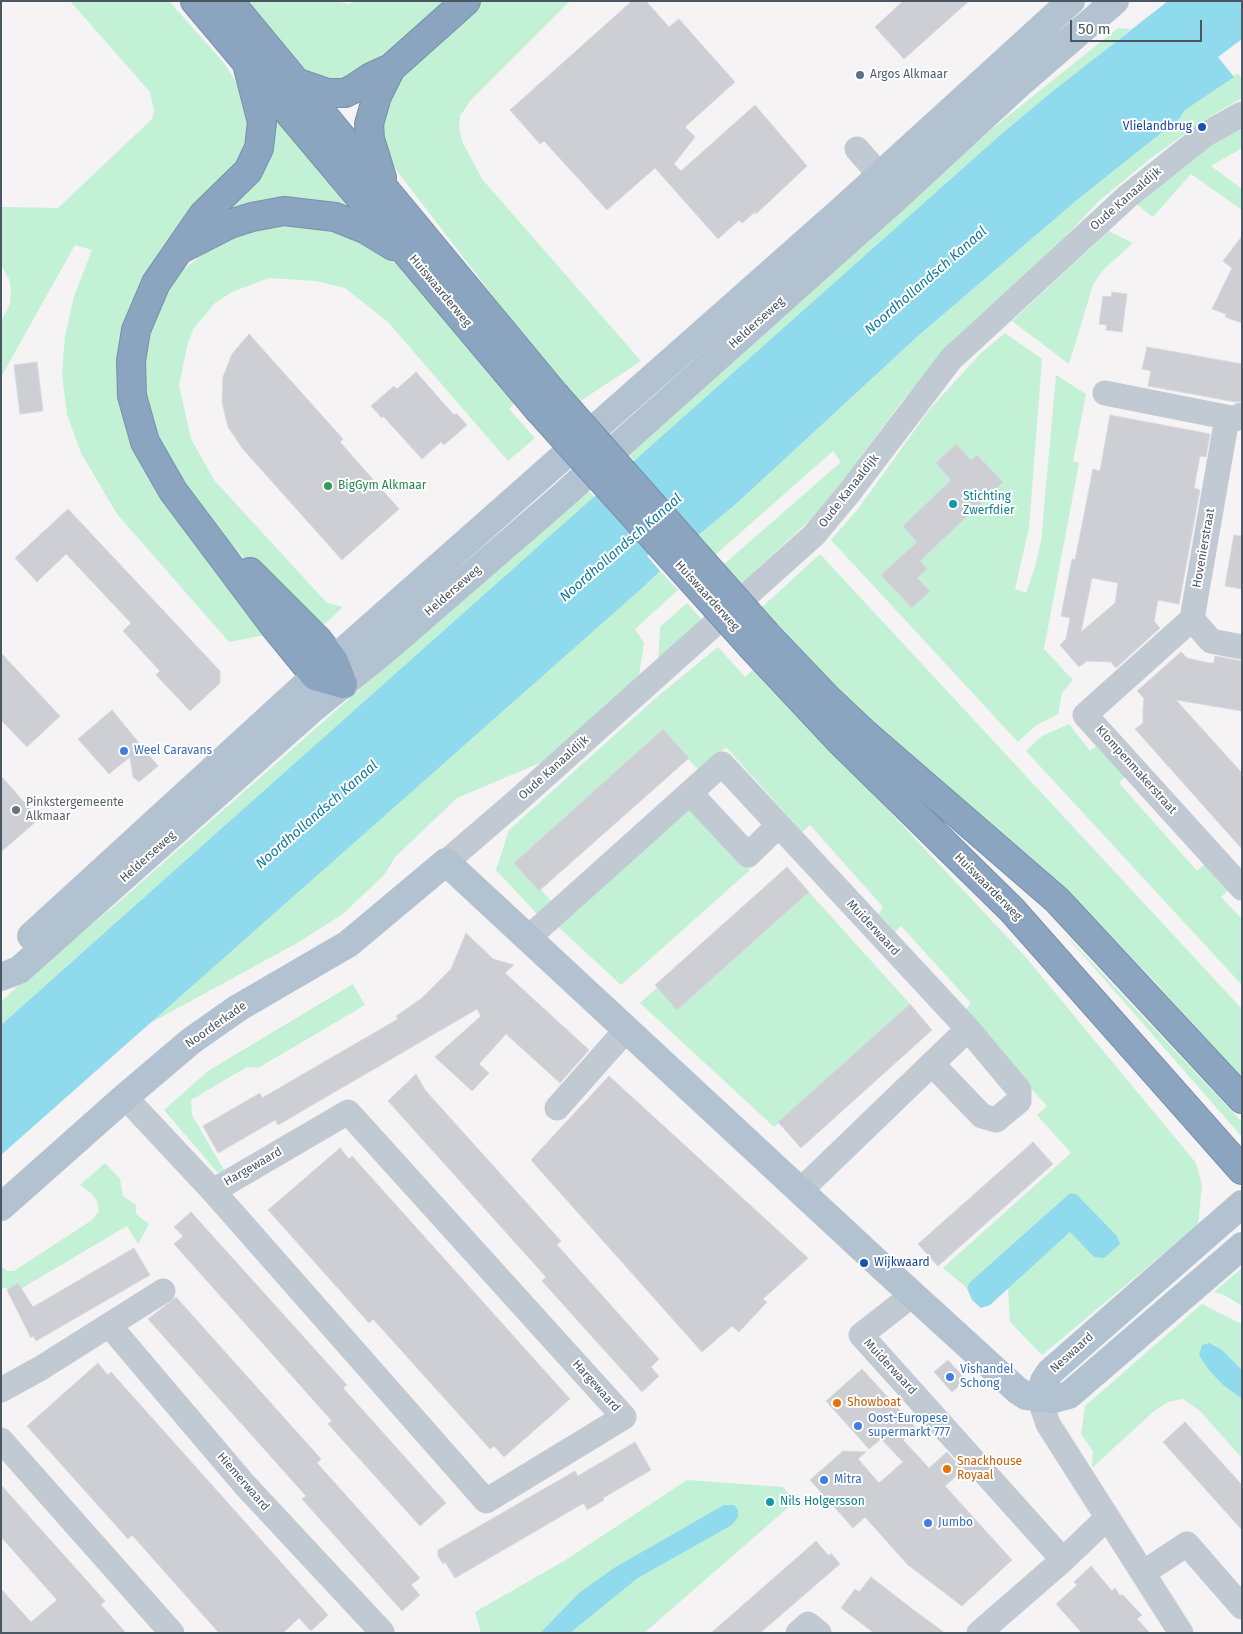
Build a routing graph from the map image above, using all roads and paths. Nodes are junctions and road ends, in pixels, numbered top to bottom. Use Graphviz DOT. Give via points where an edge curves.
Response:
graph roads {
  1 [pos="195,1"];
  2 [pos="229,1"];
  3 [pos="466,1"];
  4 [pos="1071,1"];
  5 [pos="1115,1"];
  6 [pos="247,64"];
  7 [pos="391,68"];
  8 [pos="298,83"];
  9 [pos="1242,114"];
  10 [pos="857,149"];
  11 [pos="880,175"];
  12 [pos="385,189"];
  13 [pos="898,196"];
  14 [pos="180,250"];
  15 [pos="415,260"];
  16 [pos="1105,393"];
  17 [pos="546,402"];
  18 [pos="1234,416"];
  19 [pos="1192,619"];
  20 [pos="759,641"];
  21 [pos="1242,647"];
  22 [pos="331,674"];
  23 [pos="690,793"];
  24 [pos="778,826"];
  25 [pos="446,862"];
  26 [pos="1242,888"];
  27 [pos="527,939"];
  28 [pos="1,969"];
  29 [pos="1,976"];
  30 [pos="968,1029"];
  31 [pos="626,1030"];
  32 [pos="932,1064"];
  33 [pos="124,1097"];
  34 [pos="1242,1099"];
  35 [pos="557,1108"];
  36 [pos="1242,1170"];
  37 [pos="213,1191"];
  38 [pos="800,1191"];
  39 [pos="1242,1204"];
  40 [pos="1,1207"];
  41 [pos="1242,1246"];
  42 [pos="163,1291"];
  43 [pos="910,1291"];
  44 [pos="109,1325"];
  45 [pos="1,1390"];
  46 [pos="1040,1398"];
  47 [pos="1,1440"];
  48 [pos="1107,1518"];
  49 [pos="1063,1560"];
  50 [pos="1143,1573"];
  51 [pos="1242,1607"];
  52 [pos="172,1633"];
  53 [pos="380,1633"];
  54 [pos="798,1633"];
  55 [pos="819,1633"];
  56 [pos="979,1633"];
  57 [pos="1181,1633"];
  1 -- 6 [label="highway, Huiswaarderweg"];
  2 -- 8 [label="highway, Huiswaarderweg"];
  3 -- 7 [label="highway"];
  4 -- 11 [label="main road, Helderseweg"];
  5 -- 13 [label="main road, Helderseweg"];
  6 -- 14 [label="highway" via="262,122 259,148 248,171 203,216"];
  6 -- 15 [label="highway, Huiswaarderweg"];
  7 -- 8 [label="highway" via="338,94 316,91"];
  7 -- 12 [label="highway" via="377,96 369,124 370,139"];
  8 -- 12 [label="highway, Huiswaarderweg"];
  9 -- 25 [label="street, Oude Kanaaldijk" via="1206,134 1128,196 951,358 814,535"];
  10 -- 11 [label="street"];
  11 -- 13 [label="street"];
  11 -- 22 [label="main road, Helderseweg"];
  12 -- 17 [label="highway, Huiswaarderweg"];
  13 -- 22 [label="main road, Helderseweg" via="557,501"];
  14 -- 15 [label="highway" via="252,216 295,212 327,215 346,221 375,234"];
  14 -- 22 [label="highway" via="156,283 141,315 133,344 130,380 135,412 145,442 158,468 192,516 290,610"];
  15 -- 17 [label="highway, Huiswaarderweg"];
  16 -- 18 [label="street, Hovenierstraat"];
  17 -- 20 [label="highway, Huiswaarderweg, bridge"];
  18 -- 19 [label="street, Hovenierstraat"];
  19 -- 21 [label="street" via="1211,642"];
  19 -- 26 [label="street, Klompenmakerstraat" via="1085,715"];
  20 -- 34 [label="highway, Huiswaarderweg" via="1057,900"];
  20 -- 36 [label="highway, Huiswaarderweg" via="840,740 1012,910"];
  22 -- 28 [label="main road, Helderseweg" via="8,957"];
  22 -- 29 [label="main road, Helderseweg" via="19,970"];
  23 -- 24 [label="street" via="748,855"];
  23 -- 24 [label="street, Muiderwaard" via="722,764"];
  23 -- 27 [label="street, Muiderwaard"];
  24 -- 30 [label="street, Muiderwaard"];
  25 -- 27 [label="main road"];
  25 -- 33 [label="main road, Noorderkade" via="348,944 216,1023"];
  27 -- 31 [label="main road"];
  30 -- 32 [label="street"];
  30 -- 32 [label="street, Muiderwaard" via="1019,1090 1019,1101 996,1120 982,1116"];
  31 -- 35 [label="street"];
  31 -- 38 [label="main road"];
  32 -- 38 [label="street"];
  33 -- 37 [label="street, Hargewaard"];
  33 -- 40 [label="main road, Noorderkade"];
  37 -- 37 [label="street, Hargewaard" via="486,1501 624,1417 348,1112"];
  38 -- 43 [label="main road"];
  39 -- 46 [label="main road, Neswaard" via="1050,1372"];
  41 -- 46 [label="main road" via="1069,1395"];
  42 -- 44 [label="street"];
  43 -- 46 [label="main road" via="1016,1390 1026,1396"];
  43 -- 49 [label="street, Muiderwaard" via="902,1303 861,1335"];
  44 -- 45 [label="street"];
  44 -- 53 [label="street, Hiemerwaard" via="244,1484"];
  46 -- 48 [label="street" via="1048,1424"];
  47 -- 52 [label="street"];
  48 -- 49 [label="street"];
  48 -- 50 [label="street"];
  49 -- 56 [label="street"];
  50 -- 51 [label="street" via="1187,1544"];
  50 -- 57 [label="street"];
  54 -- 55 [label="street" via="808,1624"];
}
